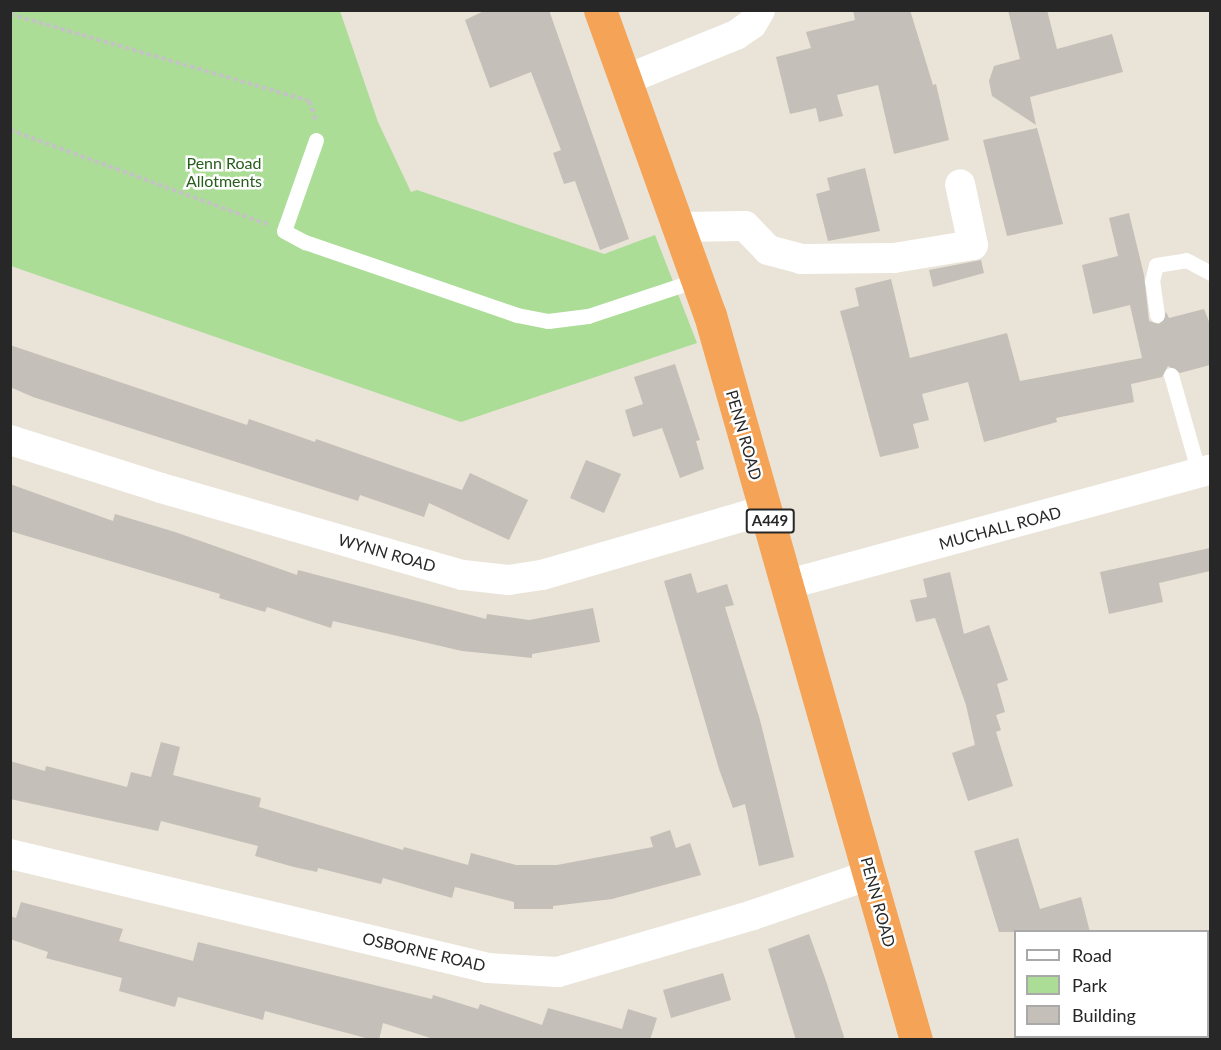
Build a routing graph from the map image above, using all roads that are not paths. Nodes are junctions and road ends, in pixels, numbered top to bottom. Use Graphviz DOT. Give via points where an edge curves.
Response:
graph roads {
  1 [pos="600,10"];
  2 [pos="760,10"];
  3 [pos="625,80"];
  4 [pos="316,140"];
  5 [pos="960,184"];
  6 [pos="678,227"];
  7 [pos="1210,273"];
  8 [pos="697,280"];
  9 [pos="1157,315"];
  10 [pos="1171,375"];
  11 [pos="10,440"];
  12 [pos="1205,471"];
  13 [pos="766,510"];
  14 [pos="789,584"];
  15 [pos="10,854"];
  16 [pos="869,875"];
  17 [pos="916,1040"];
  1 -- 3 [label="highway, PENN ROAD / A449"];
  2 -- 3 [label="street" via="752,24 736,35"];
  3 -- 6 [label="highway, PENN ROAD / A449"];
  4 -- 8 [label="lane" via="284,231 517,315 548,321 588,316"];
  5 -- 6 [label="street" via="973,244 894,258 801,259 768,250 745,226"];
  6 -- 8 [label="highway, PENN ROAD / A449"];
  7 -- 9 [label="lane" via="1186,260 1156,266 1152,281"];
  8 -- 13 [label="highway, PENN ROAD / A449"];
  10 -- 12 [label="lane"];
  11 -- 13 [label="street, WYNN ROAD" via="161,488 463,574 509,580 542,575"];
  12 -- 14 [label="street, MUCHALL ROAD"];
  13 -- 14 [label="highway, PENN ROAD / A449"];
  14 -- 16 [label="highway, PENN ROAD / A449"];
  15 -- 16 [label="street, OSBORNE ROAD" via="487,968 558,972 753,915"];
  16 -- 17 [label="highway, PENN ROAD / A449"];
}
